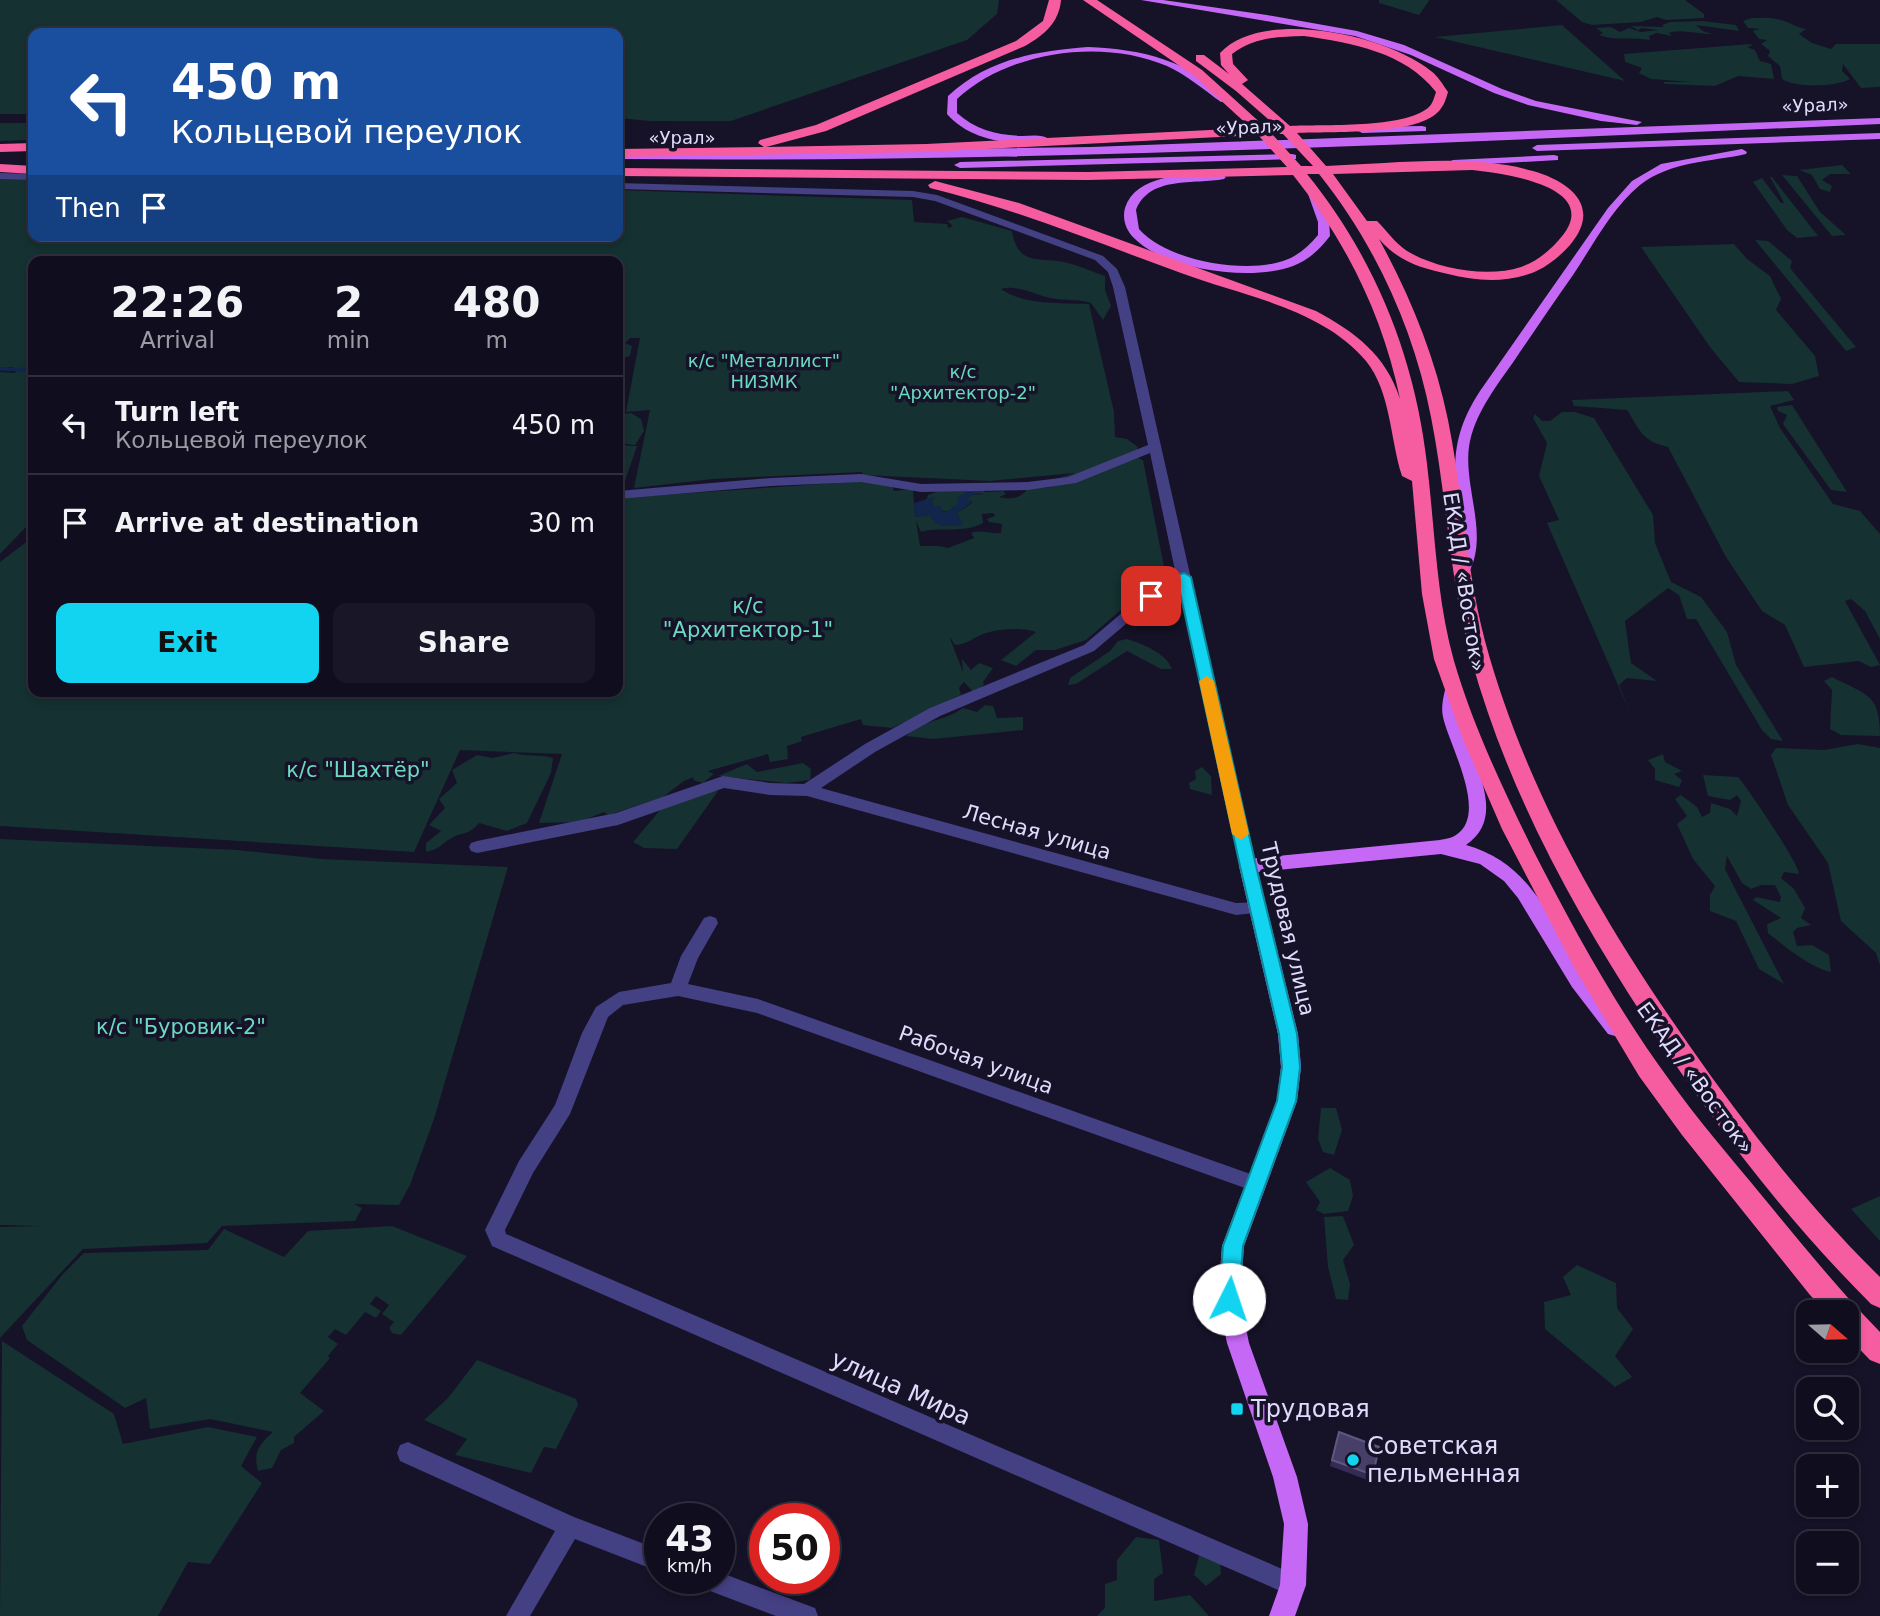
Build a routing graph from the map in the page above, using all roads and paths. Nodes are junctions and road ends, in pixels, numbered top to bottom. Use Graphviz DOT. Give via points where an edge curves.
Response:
graph roads {
  1 [pos="1055,0"];
  2 [pos="1089,0"];
  3 [pos="1111,0"];
  4 [pos="1146,0"];
  5 [pos="1243,113"];
  6 [pos="1273,116"];
  7 [pos="1880,121"];
  8 [pos="1798,122"];
  9 [pos="1281,130"];
  10 [pos="1880,136"];
  11 [pos="1135,137"];
  12 [pos="1880,143"];
  13 [pos="28,147"];
  14 [pos="0,148"];
  15 [pos="1761,149"];
  16 [pos="623,153"];
  17 [pos="623,153"];
  18 [pos="623,153"];
  19 [pos="0,169"];
  20 [pos="623,170"];
  21 [pos="623,170"];
  22 [pos="1352,170"];
  23 [pos="1315,171"];
  24 [pos="720,174"];
  25 [pos="0,176"];
  26 [pos="28,176"];
  27 [pos="28,177"];
  28 [pos="623,186"];
  29 [pos="1311,188"];
  30 [pos="1349,200"];
  31 [pos="1155,447"];
  32 [pos="623,495"];
  33 [pos="1421,500"];
  34 [pos="1462,576"];
  35 [pos="1184,577"];
  36 [pos="1453,690"];
  37 [pos="807,790"];
  38 [pos="477,847"];
  39 [pos="1441,847"];
  40 [pos="1248,866"];
  41 [pos="1258,907"];
  42 [pos="710,923"];
  43 [pos="678,989"];
  44 [pos="1636,1050"];
  45 [pos="1256,1184"];
  46 [pos="1880,1295"];
  47 [pos="1833,1300"];
  48 [pos="1859,1329"];
  49 [pos="1880,1351"];
  50 [pos="408,1452"];
  51 [pos="569,1526"];
  52 [pos="644,1555"];
  53 [pos="1293,1585"];
  54 [pos="735,1589"];
  55 [pos="517,1616"];
  56 [pos="807,1616"];
  57 [pos="1282,1616"];
  1 -- 16 [label="highway" via="1051,19 1022,42 821,128 736,148"];
  2 -- 5 [label="highway, ЕКАД / «Восток»" via="1172,54"];
  3 -- 6 [label="highway, ЕКАД / «Восток»" via="1221,73"];
  4 -- 8 [label="main road" via="1373,38 1418,53 1507,94 1570,113 1637,122"];
  5 -- 11 [label="main road" via="1171,64 1144,55 1097,50 1045,53 1014,61 965,86 951,103 952,114 963,125 985,135 1027,140"];
  5 -- 29 [label="highway, ЕКАД / «Восток»"];
  6 -- 9 [label="highway" via="1267,103 1230,70 1226,60 1226,53 1237,42 1269,33 1314,34 1385,52 1426,71 1443,92 1429,113 1397,124"];
  6 -- 30 [label="highway, ЕКАД / «Восток»"];
  7 -- 8 [label="main road"];
  7 -- 17 [label="main road, «Урал»" via="1198,148 944,154"];
  8 -- 9 [label="main road"];
  9 -- 11 [label="highway"];
  10 -- 20 [label="main road, «Урал»" via="1106,163"];
  11 -- 18 [label="highway" via="926,148"];
  12 -- 15 [label="main road"];
  13 -- 14 [label="highway"];
  15 -- 22 [label="main road"];
  15 -- 34 [label="main road" via="1665,166 1636,183 1612,210 1482,397 1466,429 1461,475 1468,542"];
  19 -- 26 [label="highway"];
  21 -- 24 [label="highway"];
  22 -- 23 [label="highway"];
  22 -- 30 [label="highway" via="1472,166 1512,171 1569,196 1578,212 1577,224 1553,258 1541,266 1510,274 1470,275 1399,252"];
  23 -- 24 [label="highway" via="1088,176"];
  23 -- 29 [label="main road" via="1170,181 1136,197 1129,220 1147,242 1189,261 1232,270 1262,268 1298,258 1321,242 1324,222"];
  24 -- 33 [label="highway" via="922,183 969,192 1317,318 1350,339 1382,374 1403,457"];
  25 -- 27 [label="street"];
  28 -- 31 [label="street, Трудовая улица" via="937,198 1100,258 1113,271 1119,287"];
  29 -- 33 [label="highway, ЕКАД / «Восток»" via="1355,251 1382,307 1401,364"];
  30 -- 34 [label="highway, ЕКАД / «Восток»" via="1400,292 1428,370"];
  31 -- 32 [label="street" via="1071,480 1028,486 921,488 861,478"];
  31 -- 35 [label="street, Трудовая улица"];
  33 -- 36 [label="highway, ЕКАД / «Восток»" via="1444,662"];
  34 -- 46 [label="highway, ЕКАД / «Восток»" via="1483,667 1525,782 1633,985 1783,1190"];
  35 -- 37 [label="street" via="1167,582 1089,648 935,712"];
  35 -- 40 [label="street, Трудовая улица"];
  36 -- 39 [label="main road" via="1450,715 1475,783 1478,815 1467,835"];
  36 -- 44 [label="highway, ЕКАД / «Восток»" via="1536,873"];
  37 -- 38 [label="street, Лесная улица" via="723,782 618,820"];
  37 -- 41 [label="street, Лесная улица" via="1236,909"];
  39 -- 40 [label="main road"];
  39 -- 44 [label="main road" via="1492,862 1527,892 1592,1002"];
  40 -- 41 [label="main road, Трудовая улица"];
  41 -- 45 [label="main road, Трудовая улица" via="1288,1034 1291,1067 1287,1101"];
  42 -- 43 [label="street" via="690,956"];
  43 -- 45 [label="street, Рабочая улица" via="758,1006"];
  43 -- 53 [label="street, улица Мира" via="619,999 602,1012 563,1108 526,1167 495,1230 499,1241"];
  44 -- 47 [label="highway, ЕКАД / «Восток»" via="1706,1145"];
  45 -- 53 [label="main road, Трудовая улица" via="1233,1246 1229,1299 1238,1343 1285,1477 1296,1524"];
  48 -- 49 [label="highway, ЕКАД / «Восток»"];
  50 -- 51 [label="street"];
  51 -- 52 [label="street"];
  51 -- 55 [label="street"];
  53 -- 57 [label="main road, Трудовая улица"];
  54 -- 56 [label="street"];
}
